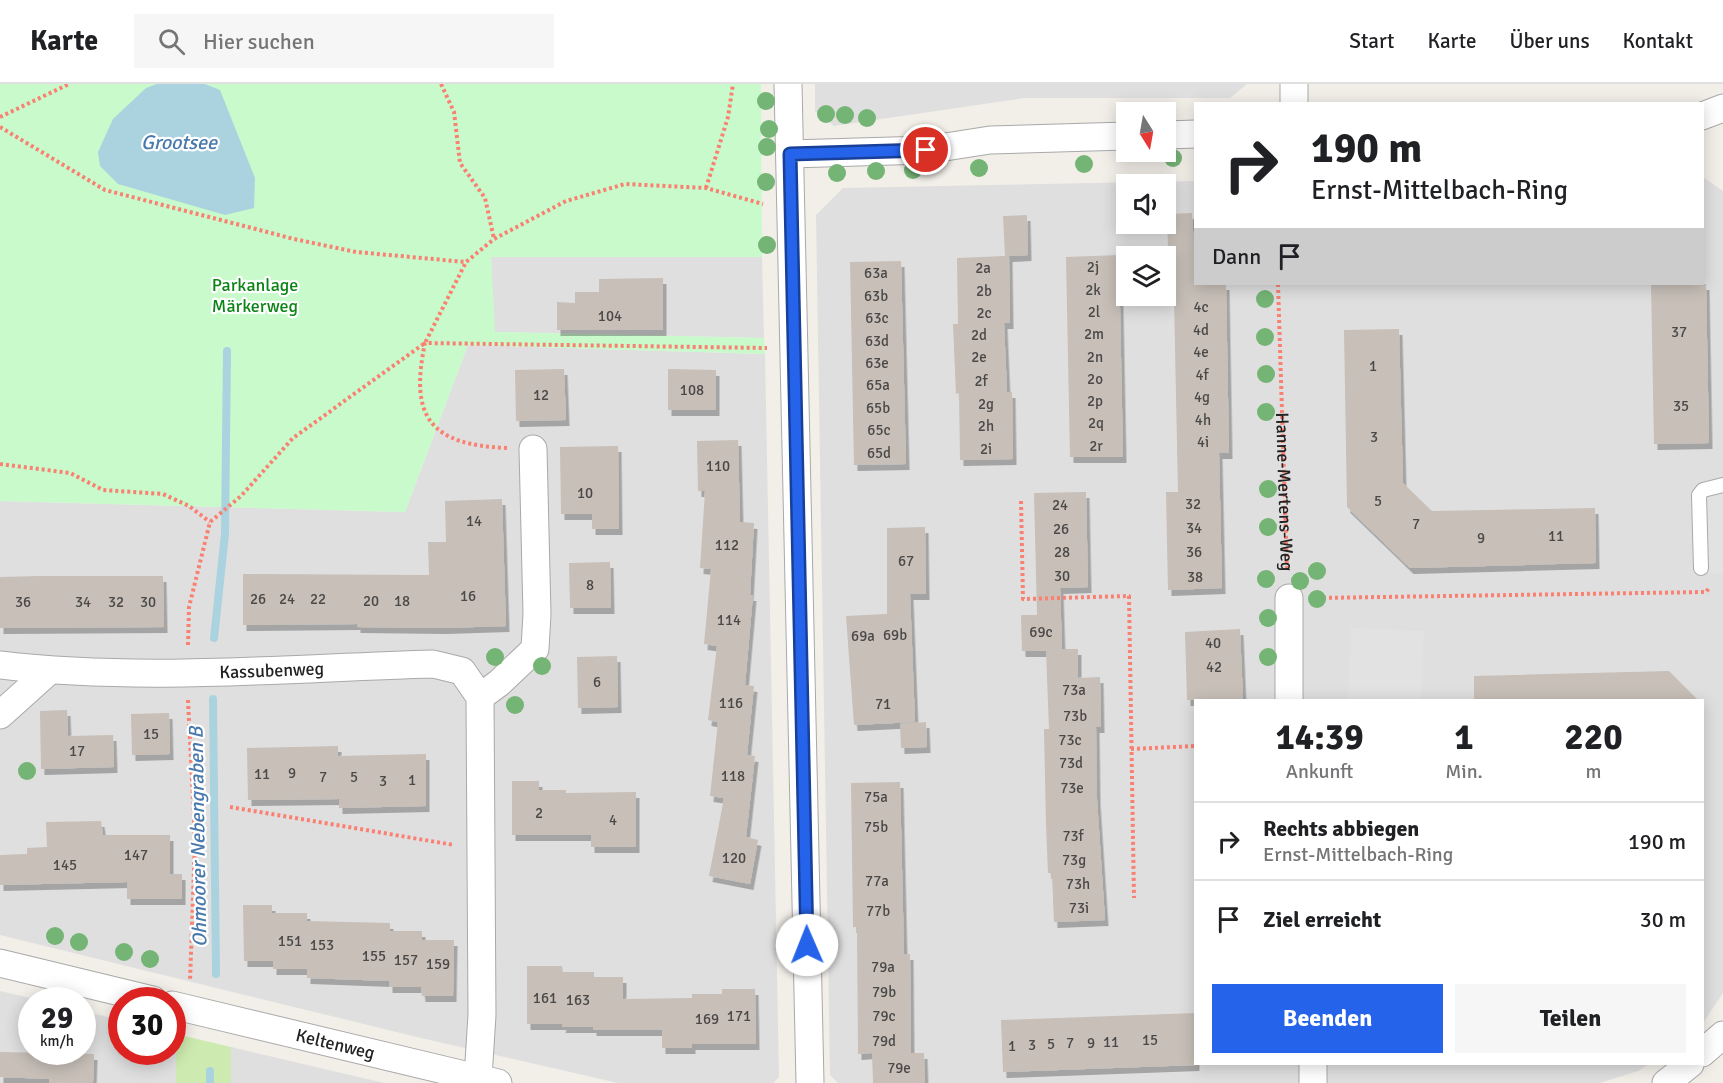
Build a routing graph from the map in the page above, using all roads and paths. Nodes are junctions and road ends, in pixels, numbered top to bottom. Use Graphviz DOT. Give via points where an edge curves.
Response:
graph roads {
  1 [pos="69,84"];
  2 [pos="441,84"];
  3 [pos="733,84"];
  4 [pos="788,84"];
  5 [pos="1294,84"];
  6 [pos="1294,102"];
  7 [pos="1723,108"];
  8 [pos="1704,115"];
  9 [pos="0,117"];
  10 [pos="0,127"];
  11 [pos="1194,134"];
  12 [pos="1176,135"];
  13 [pos="1116,136"];
  14 [pos="790,154"];
  15 [pos="706,188"];
  16 [pos="790,211"];
  17 [pos="494,239"];
  18 [pos="466,262"];
  19 [pos="1278,285"];
  20 [pos="425,343"];
  21 [pos="795,348"];
  22 [pos="533,449"];
  23 [pos="0,464"];
  24 [pos="1723,485"];
  25 [pos="1021,501"];
  26 [pos="210,522"];
  27 [pos="1701,568"];
  28 [pos="1289,598"];
  29 [pos="0,665"];
  30 [pos="49,671"];
  31 [pos="187,672"];
  32 [pos="480,697"];
  33 [pos="1289,699"];
  34 [pos="0,716"];
  35 [pos="1194,746"];
  36 [pos="1131,749"];
  37 [pos="230,807"];
  38 [pos="483,850"];
  39 [pos="1134,898"];
  40 [pos="0,963"];
  41 [pos="183,987"];
  42 [pos="108,989"];
  43 [pos="186,1008"];
  44 [pos="1723,1035"];
  45 [pos="1704,1051"];
  46 [pos="1313,1065"];
  47 [pos="1689,1065"];
  48 [pos="488,1081"];
  49 [pos="810,1083"];
  50 [pos="1313,1083"];
  51 [pos="1666,1083"];
  1 -- 9 [label="path"];
  2 -- 17 [label="path" via="454,112 460,163 485,198"];
  3 -- 15 [label="path" via="728,117"];
  4 -- 14 [label="street"];
  5 -- 6 [label="street"];
  7 -- 8 [label="street"];
  10 -- 18 [label="path" via="105,190 356,252"];
  11 -- 12 [label="street"];
  13 -- 14 [label="street" via="990,140 926,150"];
  14 -- 16 [label="street"];
  15 -- 16 [label="path"];
  15 -- 17 [label="path" via="625,184 566,201"];
  16 -- 21 [label="street"];
  17 -- 18 [label="path"];
  18 -- 20 [label="path"];
  19 -- 28 [label="path, Hanne-Mertens-Weg"];
  20 -- 21 [label="path"];
  20 -- 22 [label="path" via="418,375 428,419 445,436 483,447"];
  20 -- 26 [label="path" via="293,438 241,496"];
  21 -- 49 [label="street"];
  22 -- 32 [label="street" via="535,649"];
  23 -- 26 [label="path" via="70,473 103,490 163,494"];
  24 -- 27 [label="lane" via="1703,490 1699,495"];
  25 -- 36 [label="path" via="1023,599 1129,596"];
  26 -- 31 [label="path" via="189,607"];
  27 -- 28 [label="path" via="1719,574 1706,592"];
  28 -- 33 [label="street, Hanne-Mertens-Weg"];
  29 -- 30 [label="street, Kassubenweg"];
  30 -- 31 [label="street, Kassubenweg"];
  30 -- 34 [label="street"];
  31 -- 32 [label="street, Kassubenweg" via="433,664 462,671"];
  31 -- 41 [label="path" via="195,840"];
  32 -- 38 [label="street"];
  35 -- 36 [label="path"];
  36 -- 39 [label="path"];
  37 -- 38 [label="path"];
  38 -- 48 [label="street" via="482,1015"];
  40 -- 42 [label="street"];
  43 -- 48 [label="street, Keltenweg"];
  44 -- 45 [label="street"];
  46 -- 50 [label="street"];
  47 -- 51 [label="street"];
}
